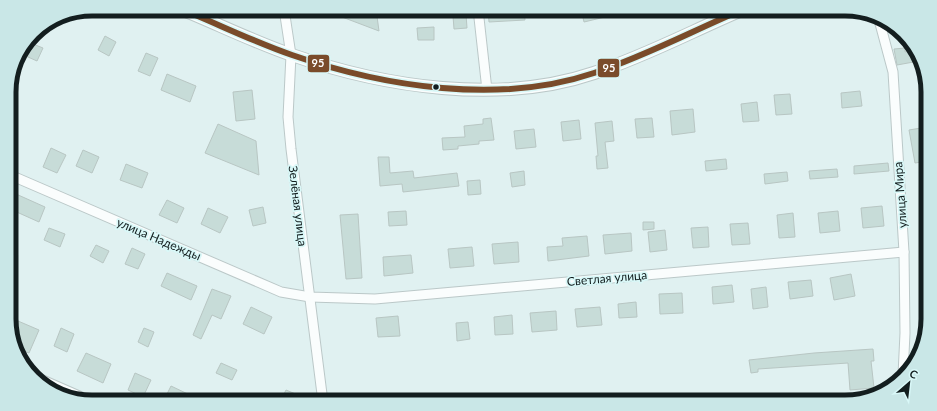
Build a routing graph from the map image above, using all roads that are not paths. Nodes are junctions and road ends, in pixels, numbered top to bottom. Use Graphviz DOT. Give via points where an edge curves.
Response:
graph roads {
  1 [pos="198,16"];
  2 [pos="285,16"];
  3 [pos="479,16"];
  4 [pos="728,16"];
  5 [pos="880,25"];
  6 [pos="291,55"];
  7 [pos="487,90"];
  8 [pos="16,178"];
  9 [pos="904,252"];
  10 [pos="310,297"];
  11 [pos="904,363"];
  12 [pos="54,385"];
  13 [pos="70,392"];
  14 [pos="322,395"];
  1 -- 6 [label="main road"];
  2 -- 6 [label="street, Зелёная улица"];
  3 -- 7 [label="street"];
  4 -- 7 [label="main road" via="594,73 562,82 516,89"];
  5 -- 9 [label="street, улица Мира" via="893,72"];
  6 -- 7 [label="main road" via="369,76 425,86"];
  6 -- 10 [label="street, Зелёная улица" via="288,117"];
  8 -- 10 [label="street, улица Надежды" via="281,292"];
  9 -- 10 [label="street, Светлая улица" via="375,299"];
  9 -- 11 [label="street, улица Мира"];
  10 -- 14 [label="street, Зелёная улица"];
  12 -- 13 [label="street"];
}
